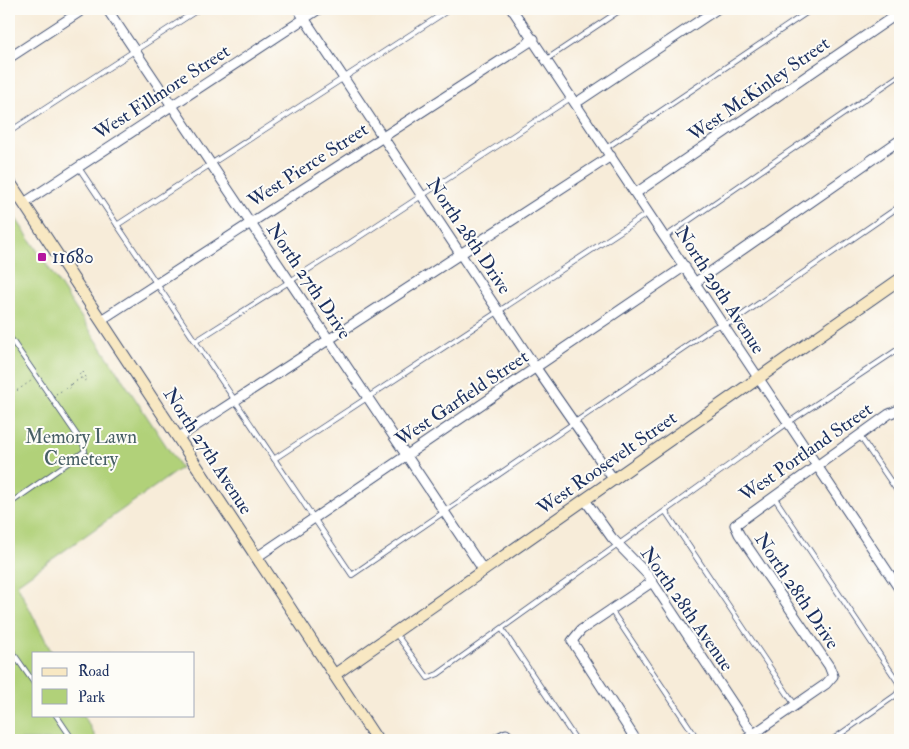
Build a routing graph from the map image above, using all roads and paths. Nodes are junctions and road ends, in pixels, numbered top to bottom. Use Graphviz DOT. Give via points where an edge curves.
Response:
graph roads {
  1 [pos="84,9"];
  2 [pos="107,9"];
  3 [pos="200,9"];
  4 [pos="298,9"];
  5 [pos="319,9"];
  6 [pos="450,9"];
  7 [pos="622,9"];
  8 [pos="717,9"];
  9 [pos="812,9"];
  10 [pos="516,10"];
  11 [pos="900,12"];
  12 [pos="305,18"];
  13 [pos="534,40"];
  14 [pos="135,51"];
  15 [pos="9,58"];
  16 [pos="547,59"];
  17 [pos="900,75"];
  18 [pos="344,77"];
  19 [pos="574,100"];
  20 [pos="172,106"];
  21 [pos="9,132"];
  22 [pos="383,136"];
  23 [pos="900,140"];
  24 [pos="609,152"];
  25 [pos="210,164"];
  26 [pos="78,166"];
  27 [pos="9,181"];
  28 [pos="636,193"];
  29 [pos="422,195"];
  30 [pos="24,203"];
  31 [pos="900,206"];
  32 [pos="649,212"];
  33 [pos="250,223"];
  34 [pos="117,225"];
  35 [pos="665,237"];
  36 [pos="461,254"];
  37 [pos="685,266"];
  38 [pos="900,279"];
  39 [pos="289,281"];
  40 [pos="696,282"];
  41 [pos="156,283"];
  42 [pos="499,311"];
  43 [pos="101,320"];
  44 [pos="724,324"];
  45 [pos="9,336"];
  46 [pos="328,339"];
  47 [pos="196,341"];
  48 [pos="900,348"];
  49 [pos="536,368"];
  50 [pos="35,375"];
  51 [pos="82,378"];
  52 [pos="759,378"];
  53 [pos="9,396"];
  54 [pos="367,397"];
  55 [pos="51,398"];
  56 [pos="235,400"];
  57 [pos="899,410"];
  58 [pos="788,422"];
  59 [pos="575,423"];
  60 [pos="859,435"];
  61 [pos="179,437"];
  62 [pos="406,456"];
  63 [pos="274,459"];
  64 [pos="817,465"];
  65 [pos="614,480"];
  66 [pos="900,495"];
  67 [pos="774,496"];
  68 [pos="586,500"];
  69 [pos="9,504"];
  70 [pos="444,512"];
  71 [pos="666,512"];
  72 [pos="314,518"];
  73 [pos="735,525"];
  74 [pos="619,544"];
  75 [pos="257,557"];
  76 [pos="484,572"];
  77 [pos="652,582"];
  78 [pos="900,590"];
  79 [pos="611,610"];
  80 [pos="502,629"];
  81 [pos="395,632"];
  82 [pos="9,647"];
  83 [pos="334,675"];
  84 [pos="32,680"];
  85 [pos="795,705"];
  86 [pos="57,716"];
  87 [pos="509,737"];
  88 [pos="755,737"];
  89 [pos="73,740"];
  90 [pos="377,740"];
  91 [pos="494,740"];
  92 [pos="576,740"];
  93 [pos="636,740"];
  94 [pos="698,740"];
  95 [pos="745,740"];
  96 [pos="832,740"];
  1 -- 15 [label="street"];
  2 -- 14 [label="street, North 27th Drive"];
  3 -- 14 [label="lane"];
  4 -- 12 [label="street, North 28th Drive"];
  5 -- 12 [label="street, West Fillmore Street"];
  6 -- 18 [label="lane"];
  7 -- 16 [label="lane"];
  8 -- 19 [label="street"];
  9 -- 24 [label="lane"];
  10 -- 13 [label="street, North 29th Avenue"];
  11 -- 28 [label="street, West McKinley Street"];
  12 -- 18 [label="street, North 28th Drive"];
  12 -- 20 [label="street, West Fillmore Street"];
  13 -- 16 [label="street, North 29th Avenue"];
  13 -- 22 [label="street, West Pierce Street"];
  14 -- 20 [label="street, North 27th Drive"];
  14 -- 21 [label="lane"];
  16 -- 19 [label="street, North 29th Avenue"];
  17 -- 35 [label="lane"];
  18 -- 22 [label="street, North 28th Drive"];
  18 -- 25 [label="lane"];
  19 -- 24 [label="street, North 29th Avenue"];
  19 -- 29 [label="lane"];
  20 -- 25 [label="street, North 27th Drive"];
  20 -- 26 [label="street, West Fillmore Street"];
  22 -- 29 [label="street, North 28th Drive"];
  22 -- 33 [label="street, West Pierce Street"];
  23 -- 40 [label="street"];
  24 -- 28 [label="street, North 29th Avenue"];
  24 -- 36 [label="street"];
  25 -- 33 [label="street, North 27th Drive"];
  25 -- 34 [label="lane"];
  26 -- 30 [label="street, West Fillmore Street"];
  26 -- 34 [label="lane"];
  27 -- 30 [label="street, North 27th Avenue"];
  28 -- 32 [label="street, North 29th Avenue"];
  29 -- 36 [label="street, North 28th Drive"];
  29 -- 39 [label="lane"];
  30 -- 43 [label="street, North 27th Avenue"];
  31 -- 44 [label="lane" via="732,322"];
  32 -- 35 [label="street, North 29th Avenue"];
  32 -- 42 [label="lane"];
  33 -- 39 [label="street, North 27th Drive"];
  33 -- 41 [label="street, West Pierce Street"];
  34 -- 41 [label="lane"];
  35 -- 37 [label="street, North 29th Avenue"];
  36 -- 42 [label="street, North 28th Drive"];
  36 -- 46 [label="street"];
  37 -- 40 [label="street, North 29th Avenue"];
  37 -- 49 [label="street, West Garfield Street"];
  38 -- 52 [label="street, West Roosevelt Street"];
  39 -- 46 [label="street, North 27th Drive"];
  39 -- 47 [label="lane"];
  40 -- 44 [label="street, North 29th Avenue"];
  41 -- 43 [label="street, West Pierce Street"];
  41 -- 47 [label="lane"];
  42 -- 49 [label="street, North 28th Drive"];
  42 -- 54 [label="lane"];
  43 -- 61 [label="street, North 27th Avenue"];
  44 -- 52 [label="street, North 29th Avenue"];
  44 -- 59 [label="lane" via="714,327"];
  45 -- 50 [label="lane"];
  46 -- 54 [label="street, North 27th Drive"];
  46 -- 56 [label="street"];
  47 -- 56 [label="lane"];
  48 -- 58 [label="lane"];
  49 -- 59 [label="street, North 28th Drive"];
  49 -- 62 [label="street, West Garfield Street"];
  50 -- 53 [label="path"];
  50 -- 55 [label="lane"];
  51 -- 55 [label="path"];
  52 -- 58 [label="street, North 29th Avenue"];
  52 -- 65 [label="street, West Roosevelt Street"];
  54 -- 62 [label="street, North 27th Drive"];
  54 -- 63 [label="lane"];
  55 -- 69 [label="lane" via="85,451"];
  56 -- 61 [label="street"];
  56 -- 63 [label="lane"];
  57 -- 60 [label="street, West Portland Street"];
  58 -- 64 [label="street, North 29th Avenue"];
  58 -- 71 [label="lane"];
  59 -- 65 [label="street, North 28th Drive"];
  59 -- 70 [label="lane"];
  60 -- 64 [label="street, West Portland Street"];
  60 -- 66 [label="lane"];
  61 -- 75 [label="street, North 27th Avenue"];
  62 -- 70 [label="street, North 27th Drive"];
  62 -- 72 [label="street, West Garfield Street"];
  63 -- 72 [label="lane"];
  64 -- 67 [label="street, West Portland Street"];
  64 -- 78 [label="street, North 29th Avenue"];
  65 -- 68 [label="street, West Roosevelt Street"];
  67 -- 73 [label="street, West Portland Street"];
  67 -- 96 [label="lane" via="900,689"];
  68 -- 74 [label="street, North 28th Avenue"];
  68 -- 76 [label="street, West Roosevelt Street"];
  70 -- 72 [label="lane" via="352,575"];
  70 -- 76 [label="street, North 27th Drive"];
  71 -- 74 [label="lane"];
  71 -- 85 [label="lane"];
  72 -- 75 [label="street, West Garfield Street"];
  73 -- 85 [label="street, North 28th Drive" via="833,676"];
  74 -- 77 [label="street, North 28th Avenue"];
  74 -- 80 [label="lane"];
  75 -- 83 [label="street, North 27th Avenue"];
  76 -- 81 [label="street, West Roosevelt Street"];
  77 -- 79 [label="street"];
  77 -- 88 [label="street, North 28th Avenue"];
  79 -- 93 [label="street" via="581,630 572,641"];
  79 -- 94 [label="lane"];
  80 -- 81 [label="lane" via="428,678"];
  80 -- 92 [label="lane"];
  81 -- 83 [label="street, West Roosevelt Street"];
  82 -- 84 [label="lane"];
  83 -- 90 [label="street, North 27th Avenue"];
  85 -- 88 [label="street"];
  86 -- 89 [label="lane"];
  87 -- 91 [label="street"];
  88 -- 95 [label="street"];
}
